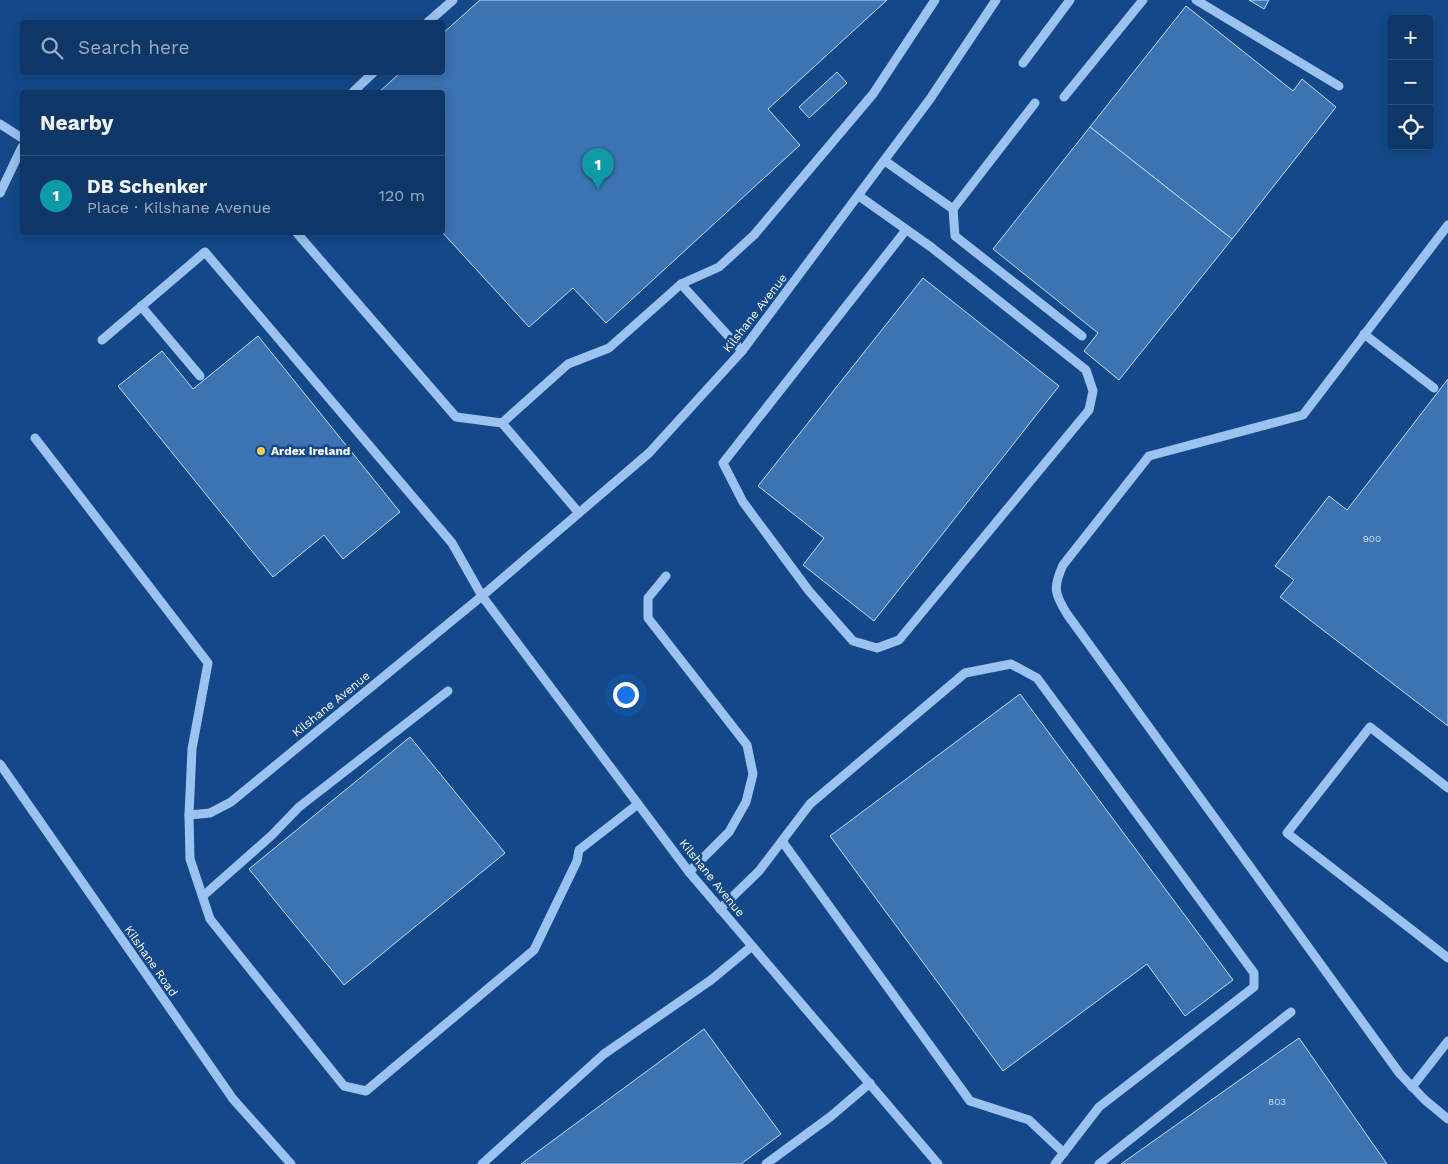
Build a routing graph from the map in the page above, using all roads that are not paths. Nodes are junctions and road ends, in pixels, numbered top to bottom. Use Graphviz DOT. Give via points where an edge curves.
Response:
graph roads {
  1 [pos="453,0"];
  2 [pos="935,0"];
  3 [pos="996,0"];
  4 [pos="1070,0"];
  5 [pos="1143,0"];
  6 [pos="1196,0"];
  7 [pos="430,20"];
  8 [pos="1023,63"];
  9 [pos="371,75"];
  10 [pos="1339,86"];
  11 [pos="355,90"];
  12 [pos="1064,97"];
  13 [pos="1035,103"];
  14 [pos="0,124"];
  15 [pos="20,137"];
  16 [pos="20,151"];
  17 [pos="885,161"];
  18 [pos="0,193"];
  19 [pos="859,196"];
  20 [pos="953,209"];
  21 [pos="1448,225"];
  22 [pos="906,230"];
  23 [pos="299,235"];
  24 [pos="681,284"];
  25 [pos="141,306"];
  26 [pos="1364,334"];
  27 [pos="1082,336"];
  28 [pos="102,340"];
  29 [pos="742,351"];
  30 [pos="200,376"];
  31 [pos="1434,388"];
  32 [pos="502,423"];
  33 [pos="35,438"];
  34 [pos="579,513"];
  35 [pos="666,576"];
  36 [pos="482,596"];
  37 [pos="448,691"];
  38 [pos="0,764"];
  39 [pos="1448,788"];
  40 [pos="638,804"];
  41 [pos="188,815"];
  42 [pos="782,841"];
  43 [pos="689,872"];
  44 [pos="203,896"];
  45 [pos="720,909"];
  46 [pos="752,946"];
  47 [pos="1448,958"];
  48 [pos="1292,1012"];
  49 [pos="1448,1041"];
  50 [pos="870,1083"];
  51 [pos="1412,1087"];
  52 [pos="1448,1119"];
  53 [pos="1064,1152"];
  54 [pos="291,1164"];
  55 [pos="482,1164"];
  56 [pos="766,1164"];
  57 [pos="938,1164"];
  58 [pos="1055,1164"];
  59 [pos="1099,1164"];
  1 -- 7 [label="street"];
  2 -- 24 [label="street" via="874,94 754,235 719,267"];
  3 -- 17 [label="street, Kilshane Avenue"];
  4 -- 8 [label="street"];
  5 -- 12 [label="street"];
  6 -- 10 [label="street"];
  9 -- 11 [label="street"];
  13 -- 20 [label="street"];
  14 -- 15 [label="street"];
  16 -- 18 [label="street"];
  17 -- 19 [label="street, Kilshane Avenue"];
  17 -- 20 [label="street"];
  19 -- 22 [label="street"];
  19 -- 29 [label="street, Kilshane Avenue"];
  20 -- 27 [label="street" via="954,236"];
  21 -- 26 [label="street"];
  22 -- 22 [label="street" via="1086,370 1093,391 1089,410 899,640 877,648 853,641 809,591 743,502 723,463"];
  23 -- 32 [label="street" via="456,417"];
  24 -- 29 [label="street"];
  24 -- 32 [label="street" via="609,348 568,364"];
  25 -- 28 [label="street"];
  25 -- 30 [label="street"];
  25 -- 36 [label="street" via="205,252 452,543"];
  26 -- 31 [label="street"];
  26 -- 51 [label="street" via="1302,415 1149,456 1063,565 1055,582 1057,597 1067,614"];
  29 -- 34 [label="street, Kilshane Avenue" via="649,453"];
  32 -- 34 [label="street"];
  33 -- 41 [label="street" via="208,663 192,749"];
  34 -- 36 [label="street, Kilshane Avenue"];
  35 -- 43 [label="street" via="648,598 648,618 747,745 753,774 746,802 729,832"];
  36 -- 40 [label="street, Kilshane Avenue"];
  36 -- 41 [label="street, Kilshane Avenue" via="231,802 210,813"];
  37 -- 44 [label="street" via="299,807"];
  38 -- 54 [label="street, Kilshane Road" via="233,1099"];
  39 -- 47 [label="street" via="1370,727 1287,833"];
  40 -- 43 [label="street, Kilshane Avenue"];
  40 -- 44 [label="street" via="579,850 577,861 534,950 366,1091 344,1086 210,919"];
  41 -- 44 [label="street" via="190,858"];
  42 -- 45 [label="street" via="759,871"];
  42 -- 53 [label="street" via="970,1101 1030,1120"];
  42 -- 53 [label="street" via="810,804 965,673 1011,664 1037,678 1254,973 1254,987 1099,1107"];
  43 -- 45 [label="street, Kilshane Avenue"];
  45 -- 46 [label="street, Kilshane Avenue"];
  46 -- 50 [label="street, Kilshane Avenue"];
  46 -- 55 [label="street" via="711,980 604,1054"];
  48 -- 59 [label="street"];
  49 -- 51 [label="street"];
  50 -- 56 [label="street"];
  50 -- 57 [label="street, Kilshane Avenue"];
  51 -- 52 [label="street"];
  53 -- 58 [label="street"];
}
